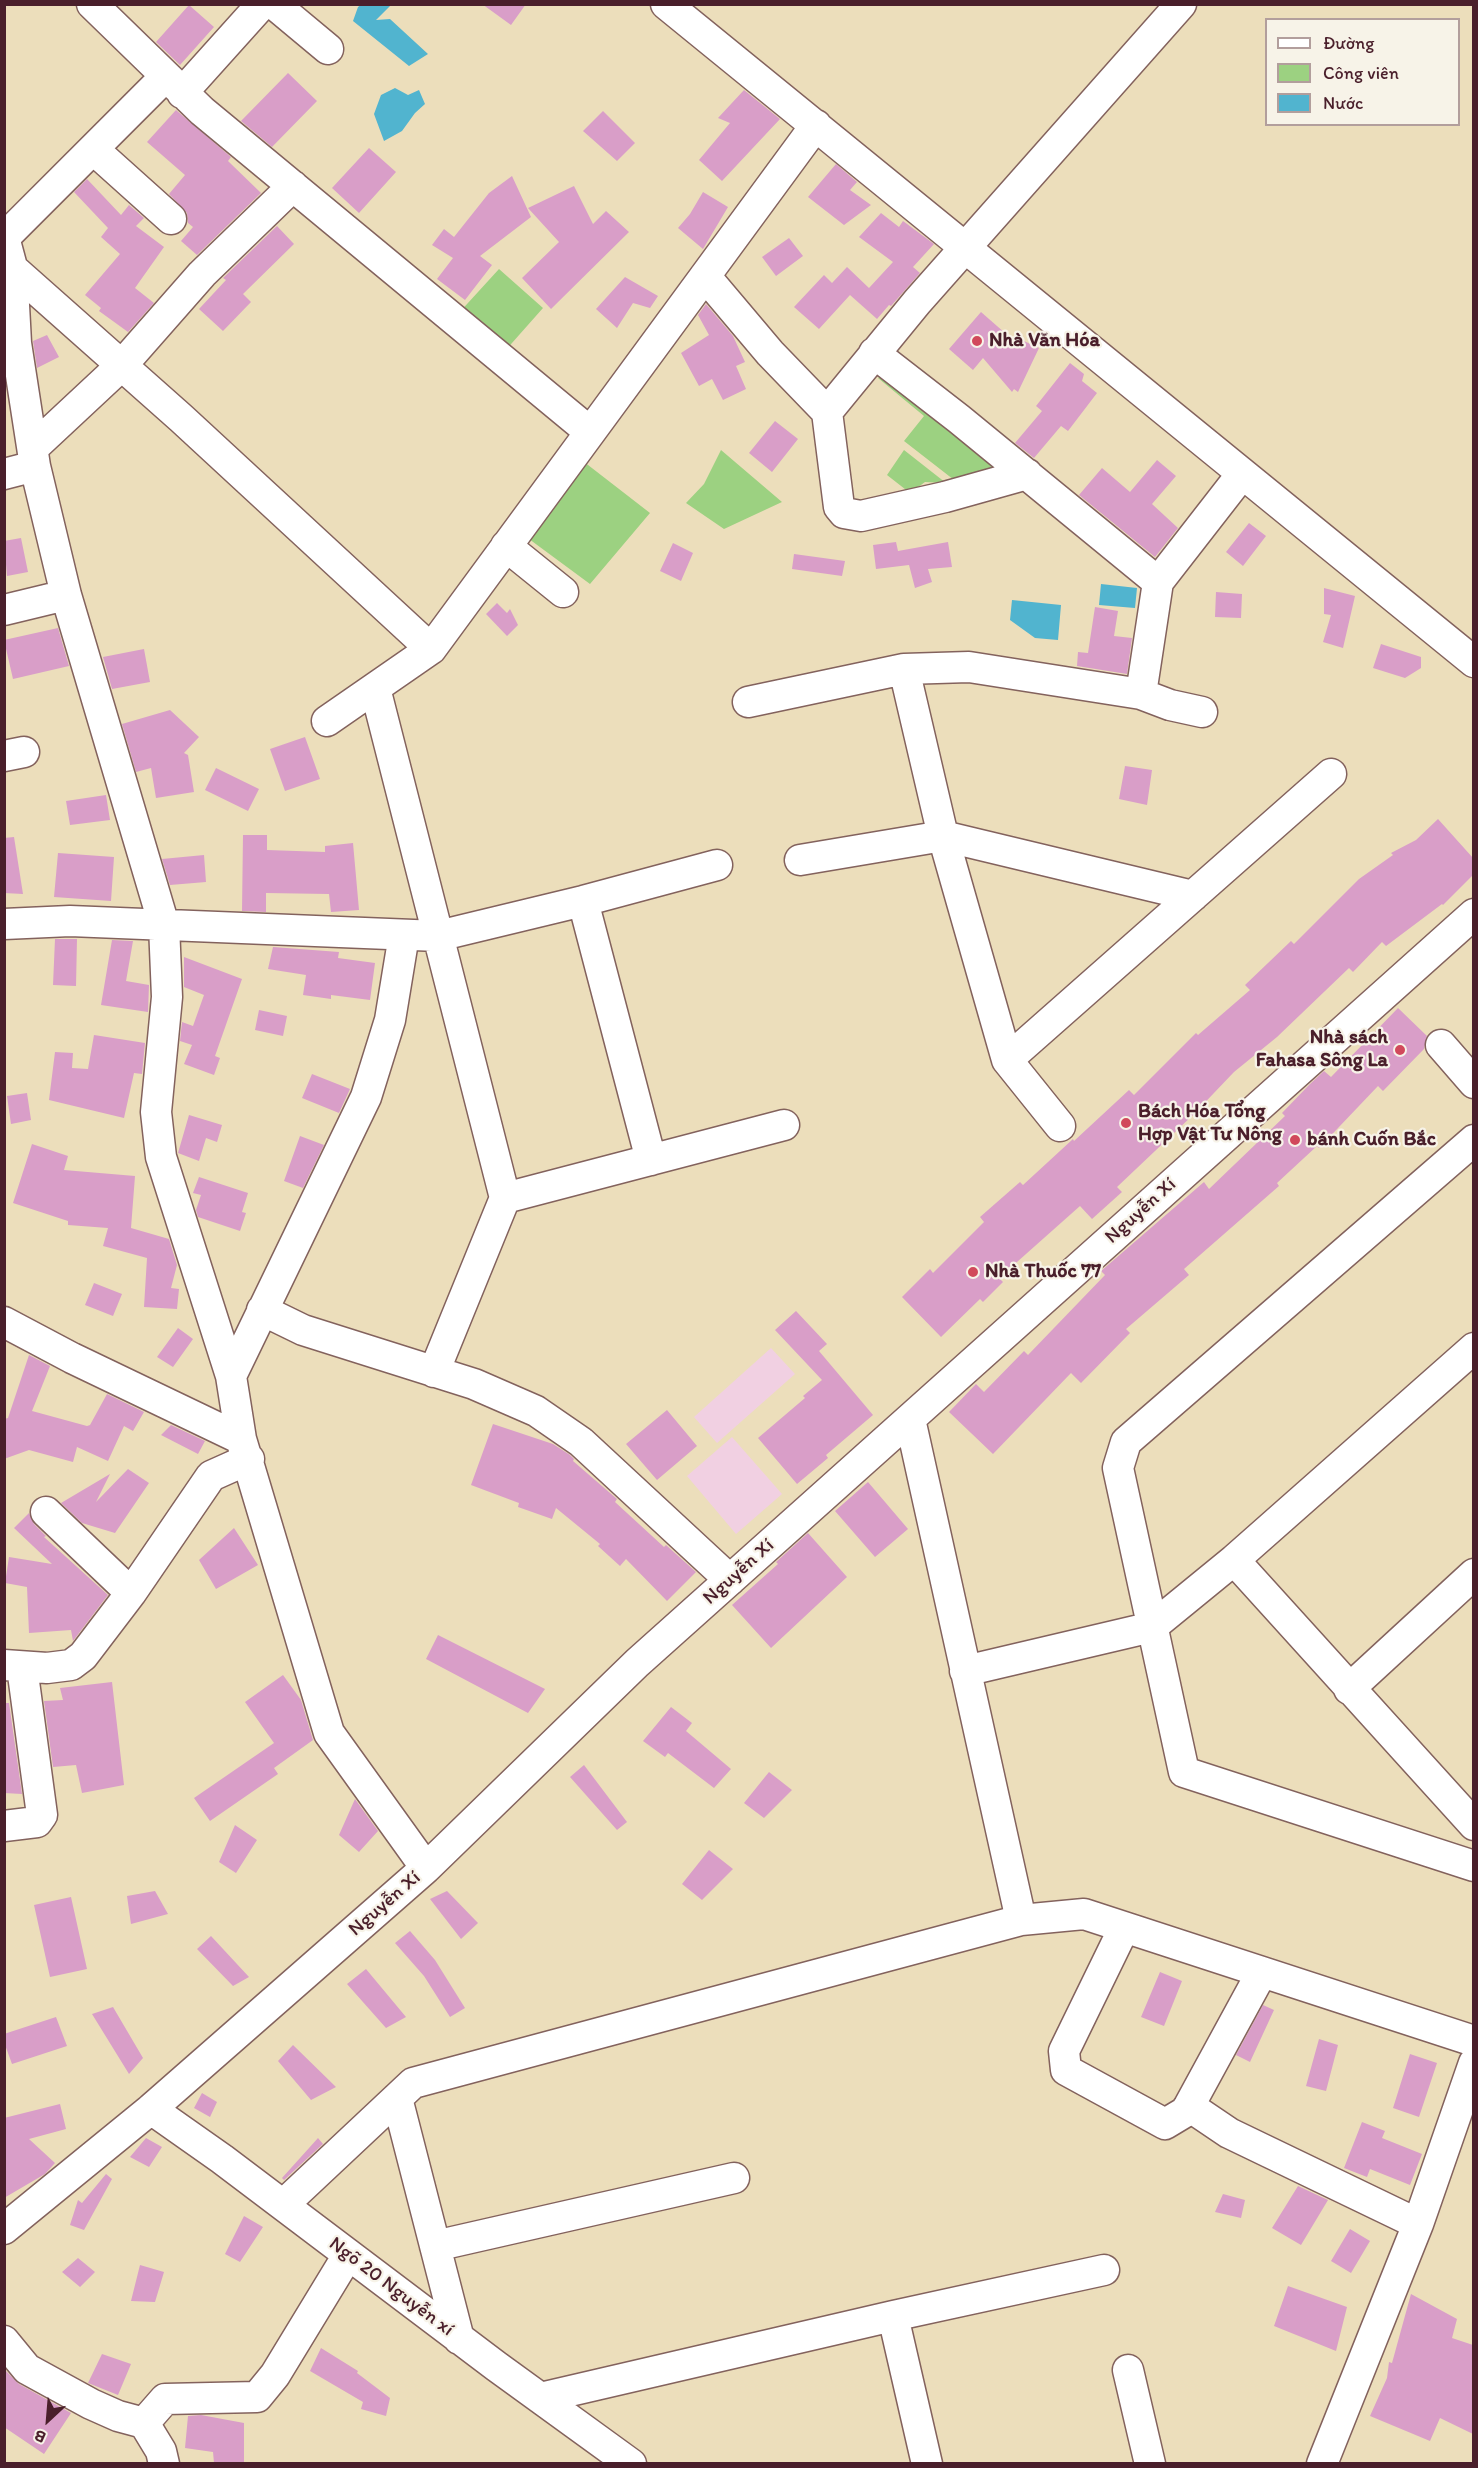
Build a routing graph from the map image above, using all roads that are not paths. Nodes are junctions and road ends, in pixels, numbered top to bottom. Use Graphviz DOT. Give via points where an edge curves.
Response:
graph roads {
  1 [pos="92,4"];
  2 [pos="262,4"];
  3 [pos="274,4"];
  4 [pos="666,4"];
  5 [pos="1181,4"];
  6 [pos="327,49"];
  7 [pos="174,85"];
  8 [pos="816,125"];
  9 [pos="93,149"];
  10 [pos="293,186"];
  11 [pos="171,219"];
  12 [pos="4,237"];
  13 [pos="965,248"];
  14 [pos="8,264"];
  15 [pos="705,276"];
  16 [pos="10,344"];
  17 [pos="874,353"];
  18 [pos="122,365"];
  19 [pos="827,412"];
  20 [pos="590,432"];
  21 [pos="34,457"];
  22 [pos="4,474"];
  23 [pos="1027,474"];
  24 [pos="1242,474"];
  25 [pos="506,546"];
  26 [pos="1158,582"];
  27 [pos="563,592"];
  28 [pos="66,595"];
  29 [pos="4,610"];
  30 [pos="431,649"];
  31 [pos="1473,662"];
  32 [pos="904,669"];
  33 [pos="375,688"];
  34 [pos="1142,694"];
  35 [pos="748,702"];
  36 [pos="1202,712"];
  37 [pos="327,721"];
  38 [pos="1331,774"];
  39 [pos="943,836"];
  40 [pos="800,860"];
  41 [pos="717,865"];
  42 [pos="1193,896"];
  43 [pos="583,901"];
  44 [pos="1473,914"];
  45 [pos="4,924"];
  46 [pos="164,925"];
  47 [pos="404,935"];
  48 [pos="438,936"];
  49 [pos="1442,1046"];
  50 [pos="1007,1060"];
  51 [pos="1473,1083"];
  52 [pos="784,1125"];
  53 [pos="1060,1126"];
  54 [pos="1473,1140"];
  55 [pos="651,1160"];
  56 [pos="505,1198"];
  57 [pos="262,1310"];
  58 [pos="4,1323"];
  59 [pos="1473,1348"];
  60 [pos="434,1372"];
  61 [pos="231,1376"];
  62 [pos="910,1419"];
  63 [pos="245,1449"];
  64 [pos="46,1512"];
  65 [pos="1234,1560"];
  66 [pos="1473,1574"];
  67 [pos="730,1580"];
  68 [pos="131,1593"];
  69 [pos="1152,1627"];
  70 [pos="13,1666"];
  71 [pos="965,1671"];
  72 [pos="1349,1689"];
  73 [pos="1473,1825"];
  74 [pos="4,1826"];
  75 [pos="1473,1866"];
  76 [pos="426,1868"];
  77 [pos="1021,1920"];
  78 [pos="1124,1928"];
  79 [pos="1262,1972"];
  80 [pos="1473,2041"];
  81 [pos="1473,2063"];
  82 [pos="397,2098"];
  83 [pos="1189,2106"];
  84 [pos="152,2109"];
  85 [pos="734,2178"];
  86 [pos="283,2205"];
  87 [pos="1418,2224"];
  88 [pos="4,2229"];
  89 [pos="435,2246"];
  90 [pos="348,2255"];
  91 [pos="1104,2270"];
  92 [pos="893,2316"];
  93 [pos="459,2338"];
  94 [pos="4,2341"];
  95 [pos="1128,2370"];
  96 [pos="540,2398"];
  97 [pos="144,2423"];
  98 [pos="164,2463"];
  99 [pos="631,2463"];
  100 [pos="927,2463"];
  101 [pos="1150,2463"];
  102 [pos="1322,2463"];
  1 -- 7 [label="street"];
  2 -- 7 [label="street"];
  3 -- 6 [label="street"];
  4 -- 8 [label="street"];
  5 -- 13 [label="street"];
  7 -- 9 [label="street"];
  7 -- 10 [label="street"];
  8 -- 13 [label="street"];
  8 -- 15 [label="street"];
  9 -- 11 [label="street"];
  9 -- 12 [label="street"];
  10 -- 18 [label="street" via="202,274"];
  10 -- 20 [label="street"];
  12 -- 14 [label="street"];
  13 -- 17 [label="street"];
  13 -- 24 [label="street"];
  14 -- 16 [label="street"];
  14 -- 18 [label="street"];
  15 -- 19 [label="street"];
  15 -- 20 [label="street"];
  16 -- 21 [label="street"];
  17 -- 19 [label="street"];
  17 -- 23 [label="street"];
  18 -- 21 [label="street"];
  18 -- 30 [label="street"];
  19 -- 23 [label="street" via="839,507 850,516 945,497"];
  20 -- 25 [label="street"];
  21 -- 22 [label="street"];
  21 -- 28 [label="street"];
  23 -- 26 [label="street"];
  24 -- 26 [label="street"];
  24 -- 31 [label="street"];
  25 -- 27 [label="street"];
  25 -- 30 [label="street"];
  26 -- 34 [label="street"];
  28 -- 29 [label="street"];
  28 -- 46 [label="street"];
  30 -- 33 [label="street"];
  32 -- 34 [label="street" via="969,667"];
  32 -- 35 [label="street"];
  32 -- 39 [label="street"];
  33 -- 37 [label="street"];
  33 -- 48 [label="street"];
  34 -- 36 [label="street"];
  38 -- 42 [label="street"];
  39 -- 40 [label="street"];
  39 -- 42 [label="street"];
  39 -- 50 [label="street"];
  41 -- 43 [label="street"];
  42 -- 50 [label="street"];
  43 -- 48 [label="street"];
  43 -- 55 [label="street"];
  44 -- 62 [label="street, Nguyễn Xí"];
  45 -- 46 [label="street" via="70,921"];
  46 -- 47 [label="street"];
  46 -- 61 [label="street" via="167,997 156,1112 161,1157"];
  47 -- 48 [label="street"];
  47 -- 57 [label="street" via="390,1020 366,1097"];
  48 -- 56 [label="street"];
  49 -- 51 [label="street"];
  50 -- 53 [label="street"];
  52 -- 55 [label="street"];
  54 -- 69 [label="street" via="1126,1442 1118,1468"];
  55 -- 56 [label="street"];
  56 -- 60 [label="street"];
  57 -- 60 [label="street" via="303,1330"];
  57 -- 61 [label="street"];
  58 -- 63 [label="street"];
  59 -- 65 [label="street"];
  60 -- 67 [label="street" via="474,1384 536,1411 581,1442"];
  61 -- 63 [label="street"];
  62 -- 67 [label="street, Nguyễn Xí"];
  62 -- 71 [label="street"];
  63 -- 68 [label="street" via="211,1476"];
  63 -- 76 [label="street" via="329,1733"];
  64 -- 68 [label="street"];
  65 -- 69 [label="street"];
  65 -- 72 [label="street"];
  66 -- 72 [label="street"];
  67 -- 76 [label="street, Nguyễn Xí" via="637,1663"];
  68 -- 70 [label="street" via="83,1656 71,1665"];
  69 -- 71 [label="street"];
  69 -- 75 [label="street" via="1184,1772"];
  70 -- 74 [label="street" via="42,1815 37,1822"];
  71 -- 77 [label="street"];
  72 -- 73 [label="street"];
  76 -- 84 [label="street, Nguyễn Xí"];
  77 -- 78 [label="street" via="1084,1914"];
  77 -- 82 [label="street" via="413,2083"];
  78 -- 79 [label="street"];
  78 -- 83 [label="street" via="1064,2051 1066,2070 1165,2124"];
  79 -- 80 [label="street"];
  79 -- 83 [label="street"];
  81 -- 87 [label="street"];
  82 -- 86 [label="street"];
  82 -- 89 [label="street"];
  83 -- 87 [label="street" via="1229,2133"];
  84 -- 86 [label="street, Ngõ 20 Nguyễn xí"];
  84 -- 88 [label="street, Nguyễn Xí"];
  85 -- 89 [label="street"];
  86 -- 90 [label="street, Ngõ 20 Nguyễn xí"];
  87 -- 102 [label="street"];
  89 -- 93 [label="street"];
  90 -- 93 [label="street, Ngõ 20 Nguyễn xí"];
  90 -- 97 [label="street" via="275,2375 257,2397 165,2399"];
  91 -- 92 [label="street"];
  92 -- 96 [label="street"];
  92 -- 100 [label="street"];
  93 -- 96 [label="street, Ngõ 20 Nguyễn xí"];
  94 -- 97 [label="street" via="27,2369 91,2404"];
  95 -- 101 [label="street"];
  96 -- 99 [label="street, Ngõ 20 Nguyễn xí"];
  97 -- 98 [label="street"];
}
